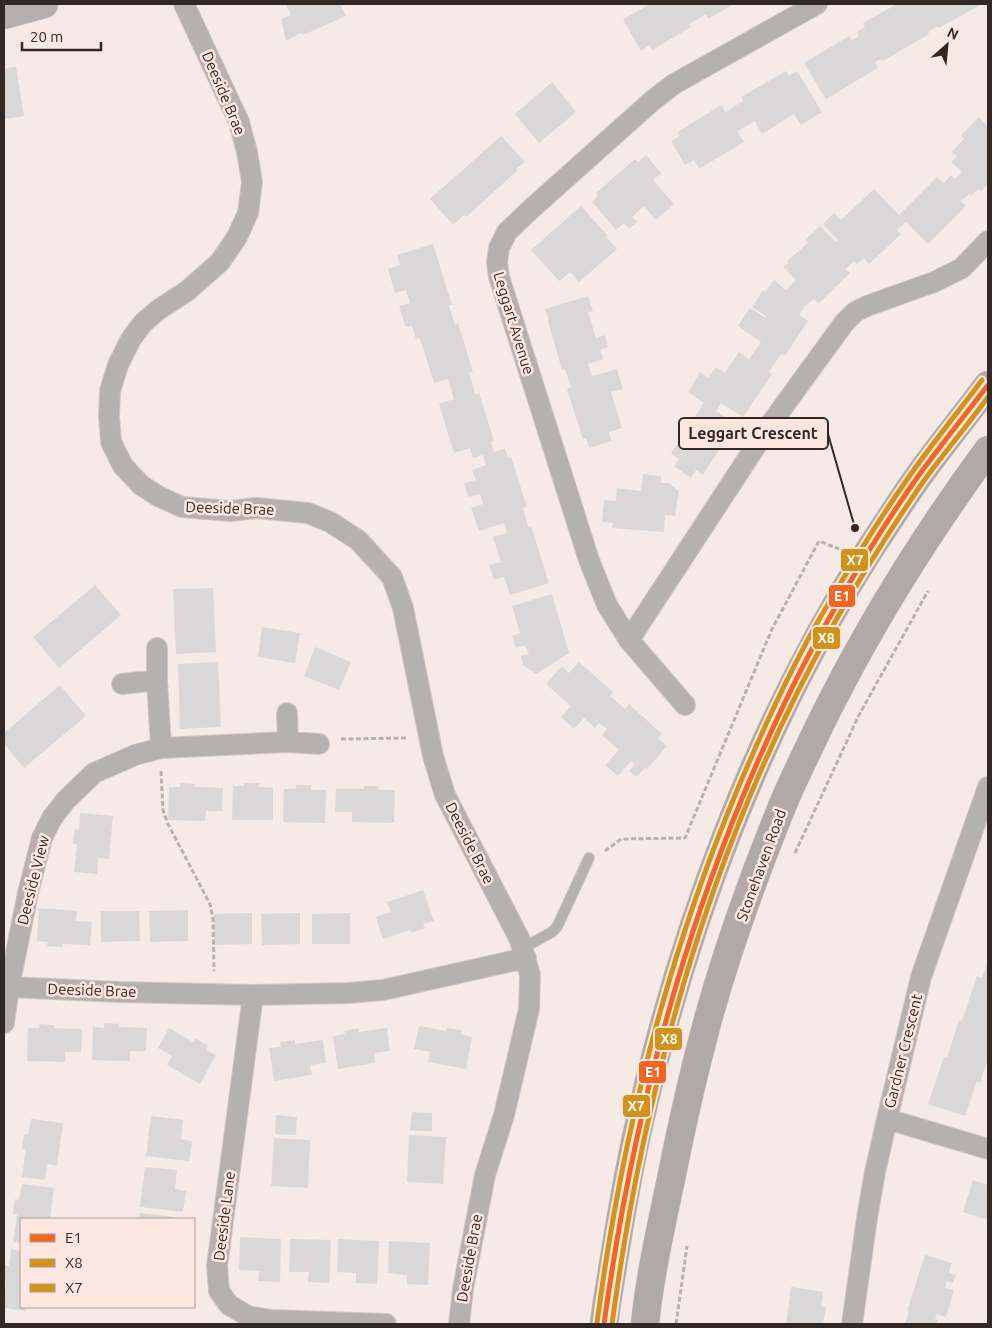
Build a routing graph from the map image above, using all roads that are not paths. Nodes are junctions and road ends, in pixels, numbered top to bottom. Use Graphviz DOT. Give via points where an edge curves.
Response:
graph roads {
  1 [pos="44,4"];
  2 [pos="184,4"];
  3 [pos="817,4"];
  4 [pos="4,15"];
  5 [pos="988,241"];
  6 [pos="988,385"];
  7 [pos="988,450"];
  8 [pos="629,640"];
  9 [pos="157,648"];
  10 [pos="157,680"];
  11 [pos="122,684"];
  12 [pos="684,705"];
  13 [pos="287,713"];
  14 [pos="288,742"];
  15 [pos="319,744"];
  16 [pos="161,748"];
  17 [pos="988,787"];
  18 [pos="980,834"];
  19 [pos="589,858"];
  20 [pos="524,953"];
  21 [pos="9,987"];
  22 [pos="253,995"];
  23 [pos="4,1015"];
  24 [pos="886,1118"];
  25 [pos="988,1150"];
  26 [pos="386,1324"];
  27 [pos="458,1324"];
  28 [pos="604,1324"];
  29 [pos="645,1324"];
  30 [pos="852,1324"];
  1 -- 4 [label="main road"];
  2 -- 20 [label="street, Deeside Brae" via="239,122 252,182 248,214 220,262 187,291 158,310 131,339 110,391 111,442 123,466 141,485 158,496 182,507 257,508 308,513 330,522 358,540 392,577 403,608 433,756 445,795"];
  3 -- 8 [label="street, Leggart Avenue" via="674,84 530,210 507,232 499,248 499,277 589,560 607,605"];
  5 -- 8 [label="street" via="962,268 934,282 867,306 844,323 767,429"];
  6 -- 28 [label="main road" via="918,478 832,614 767,740 739,804 690,937 670,1003 636,1139"];
  7 -- 29 [label="main road, Stonehaven Road" via="927,536 834,695 784,803 754,879 709,1015 693,1077"];
  8 -- 12 [label="street, Leggart Avenue"];
  9 -- 10 [label="street"];
  10 -- 11 [label="street"];
  10 -- 16 [label="street"];
  13 -- 14 [label="street"];
  14 -- 15 [label="street, Deeside View"];
  14 -- 16 [label="street, Deeside View"];
  16 -- 21 [label="street, Deeside View" via="135,755 94,773 52,818 42,838 28,893"];
  17 -- 18 [label="street, Gardner Crescent"];
  18 -- 24 [label="street, Gardner Crescent" via="921,977"];
  19 -- 20 [label="lane" via="557,927"];
  20 -- 22 [label="street, Deeside Brae" via="382,990"];
  20 -- 27 [label="street, Deeside Brae" via="530,975 529,1009 504,1115 485,1175"];
  21 -- 22 [label="street, Deeside Brae"];
  21 -- 23 [label="street"];
  22 -- 26 [label="street, Deeside Lane" via="217,1266 219,1291 229,1305 248,1316 271,1320"];
  24 -- 25 [label="street"];
  24 -- 30 [label="street, Gardner Crescent"];
}
